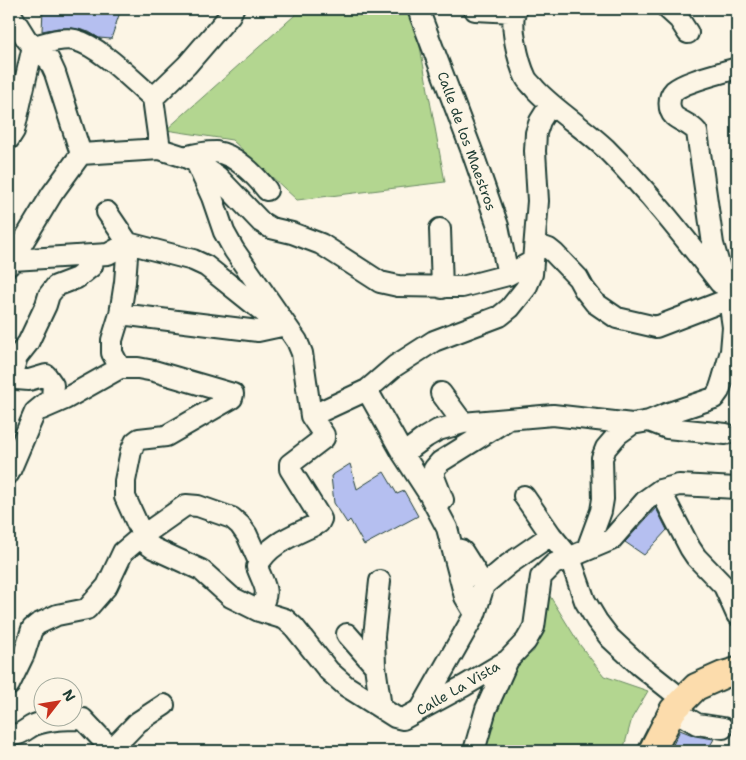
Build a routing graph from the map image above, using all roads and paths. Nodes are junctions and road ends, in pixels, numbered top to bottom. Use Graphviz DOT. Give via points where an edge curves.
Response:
graph roads {
  1 [pos="233,9"];
  2 [pos="418,9"];
  3 [pos="668,9"];
  4 [pos="475,10"];
  5 [pos="515,10"];
  6 [pos="9,11"];
  7 [pos="688,33"];
  8 [pos="33,46"];
  9 [pos="737,68"];
  10 [pos="153,98"];
  11 [pos="550,105"];
  12 [pos="9,139"];
  13 [pos="160,150"];
  14 [pos="81,154"];
  15 [pos="190,159"];
  16 [pos="267,190"];
  17 [pos="107,212"];
  18 [pos="440,229"];
  19 [pos="128,242"];
  20 [pos="534,253"];
  21 [pos="94,255"];
  22 [pos="11,263"];
  23 [pos="508,275"];
  24 [pos="442,288"];
  25 [pos="728,294"];
  26 [pos="120,314"];
  27 [pos="286,325"];
  28 [pos="120,368"];
  29 [pos="10,374"];
  30 [pos="366,390"];
  31 [pos="441,393"];
  32 [pos="35,412"];
  33 [pos="311,416"];
  34 [pos="511,418"];
  35 [pos="463,422"];
  36 [pos="640,422"];
  37 [pos="726,434"];
  38 [pos="403,454"];
  39 [pos="9,470"];
  40 [pos="737,488"];
  41 [pos="660,490"];
  42 [pos="524,496"];
  43 [pos="160,523"];
  44 [pos="551,535"];
  45 [pos="142,536"];
  46 [pos="458,552"];
  47 [pos="168,554"];
  48 [pos="579,554"];
  49 [pos="259,562"];
  50 [pos="380,581"];
  51 [pos="484,585"];
  52 [pos="259,611"];
  53 [pos="475,614"];
  54 [pos="737,615"];
  55 [pos="347,634"];
  56 [pos="508,660"];
  57 [pos="374,666"];
  58 [pos="737,671"];
  59 [pos="9,685"];
  60 [pos="164,705"];
  61 [pos="678,705"];
  62 [pos="380,708"];
  63 [pos="420,711"];
  64 [pos="723,728"];
  65 [pos="9,733"];
  66 [pos="112,751"];
  67 [pos="474,751"];
  68 [pos="652,751"];
  1 -- 10 [label="street" via="187,65"];
  2 -- 23 [label="street, Calle de los Maestros" via="498,226"];
  3 -- 7 [label="street"];
  4 -- 5 [label="street"];
  5 -- 11 [label="street" via="513,35 526,79"];
  6 -- 8 [label="street"];
  8 -- 10 [label="street" via="75,40 97,50"];
  8 -- 12 [label="street" via="14,131"];
  8 -- 14 [label="street" via="49,60 55,73"];
  9 -- 25 [label="street" via="685,85 673,92 669,107 674,116 697,132 713,244"];
  10 -- 13 [label="street"];
  11 -- 20 [label="street" via="536,132 538,201"];
  11 -- 25 [label="street" via="605,149 658,204"];
  13 -- 14 [label="street"];
  13 -- 15 [label="street"];
  14 -- 22 [label="street" via="52,194"];
  15 -- 16 [label="street" via="196,154 218,152 237,161"];
  15 -- 24 [label="street" via="224,182 261,222 271,228 321,244 380,282"];
  15 -- 27 [label="street" via="212,197 234,250"];
  17 -- 19 [label="street"];
  18 -- 24 [label="street"];
  19 -- 21 [label="street" via="108,254"];
  19 -- 26 [label="street"];
  19 -- 27 [label="street" via="206,266 271,318"];
  20 -- 23 [label="street"];
  20 -- 25 [label="street" via="549,249 578,278 595,303 616,318 656,327"];
  20 -- 30 [label="street" via="532,274 526,288 510,308 500,316 434,341 394,366"];
  21 -- 22 [label="street"];
  21 -- 29 [label="street" via="92,266 77,278 56,286"];
  23 -- 24 [label="street" via="462,287"];
  25 -- 36 [label="street" via="733,327 731,351 719,391 714,398"];
  26 -- 27 [label="street" via="258,331"];
  26 -- 28 [label="street" via="112,340 112,352"];
  27 -- 33 [label="street" via="302,353"];
  28 -- 32 [label="street"];
  28 -- 45 [label="street" via="154,371 233,394 232,398 166,436 135,442 125,481 125,497"];
  29 -- 32 [label="street" via="16,379 29,380 46,376 54,385 52,398"];
  30 -- 33 [label="street"];
  30 -- 38 [label="street"];
  31 -- 35 [label="street"];
  32 -- 39 [label="street"];
  33 -- 49 [label="street" via="324,438 290,464 290,469 321,519 275,545"];
  34 -- 35 [label="street"];
  34 -- 36 [label="street" via="553,415"];
  34 -- 46 [label="street" via="440,462 434,469 434,478 443,500 464,538"];
  35 -- 38 [label="street" via="438,430"];
  36 -- 37 [label="street"];
  36 -- 48 [label="street" via="618,434 606,448 602,458 603,499 598,520"];
  38 -- 46 [label="street" via="430,494"];
  40 -- 41 [label="street" via="679,486"];
  41 -- 48 [label="street" via="646,500 611,540"];
  41 -- 54 [label="street" via="690,548 724,586"];
  42 -- 44 [label="street"];
  43 -- 45 [label="street"];
  43 -- 47 [label="street"];
  43 -- 49 [label="street" via="189,504 232,518 247,535"];
  44 -- 48 [label="street"];
  44 -- 51 [label="street"];
  45 -- 47 [label="street, Calle La Vista" via="153,548"];
  45 -- 59 [label="street" via="123,552 107,586 87,609 57,615 32,629"];
  46 -- 51 [label="street" via="466,556"];
  46 -- 53 [label="street" via="459,577"];
  47 -- 52 [label="street, Calle La Vista" via="201,570 231,597"];
  48 -- 56 [label="street" via="554,564 542,577 534,627"];
  48 -- 61 [label="street" via="585,601 597,621"];
  49 -- 52 [label="street" via="257,567 267,593"];
  50 -- 57 [label="street"];
  51 -- 53 [label="street"];
  52 -- 62 [label="street, Calle La Vista" via="285,619 329,671"];
  53 -- 63 [label="street"];
  55 -- 57 [label="street"];
  56 -- 63 [label="street, Calle La Vista"];
  56 -- 67 [label="street" via="486,709"];
  57 -- 62 [label="street"];
  58 -- 61 [label="main road" via="696,687"];
  60 -- 66 [label="street" via="138,722"];
  61 -- 64 [label="street" via="697,724"];
  61 -- 68 [label="main road"];
  62 -- 63 [label="street, Calle La Vista" via="403,720"];
  65 -- 66 [label="street" via="14,736 33,725 56,719 82,719"];
}
